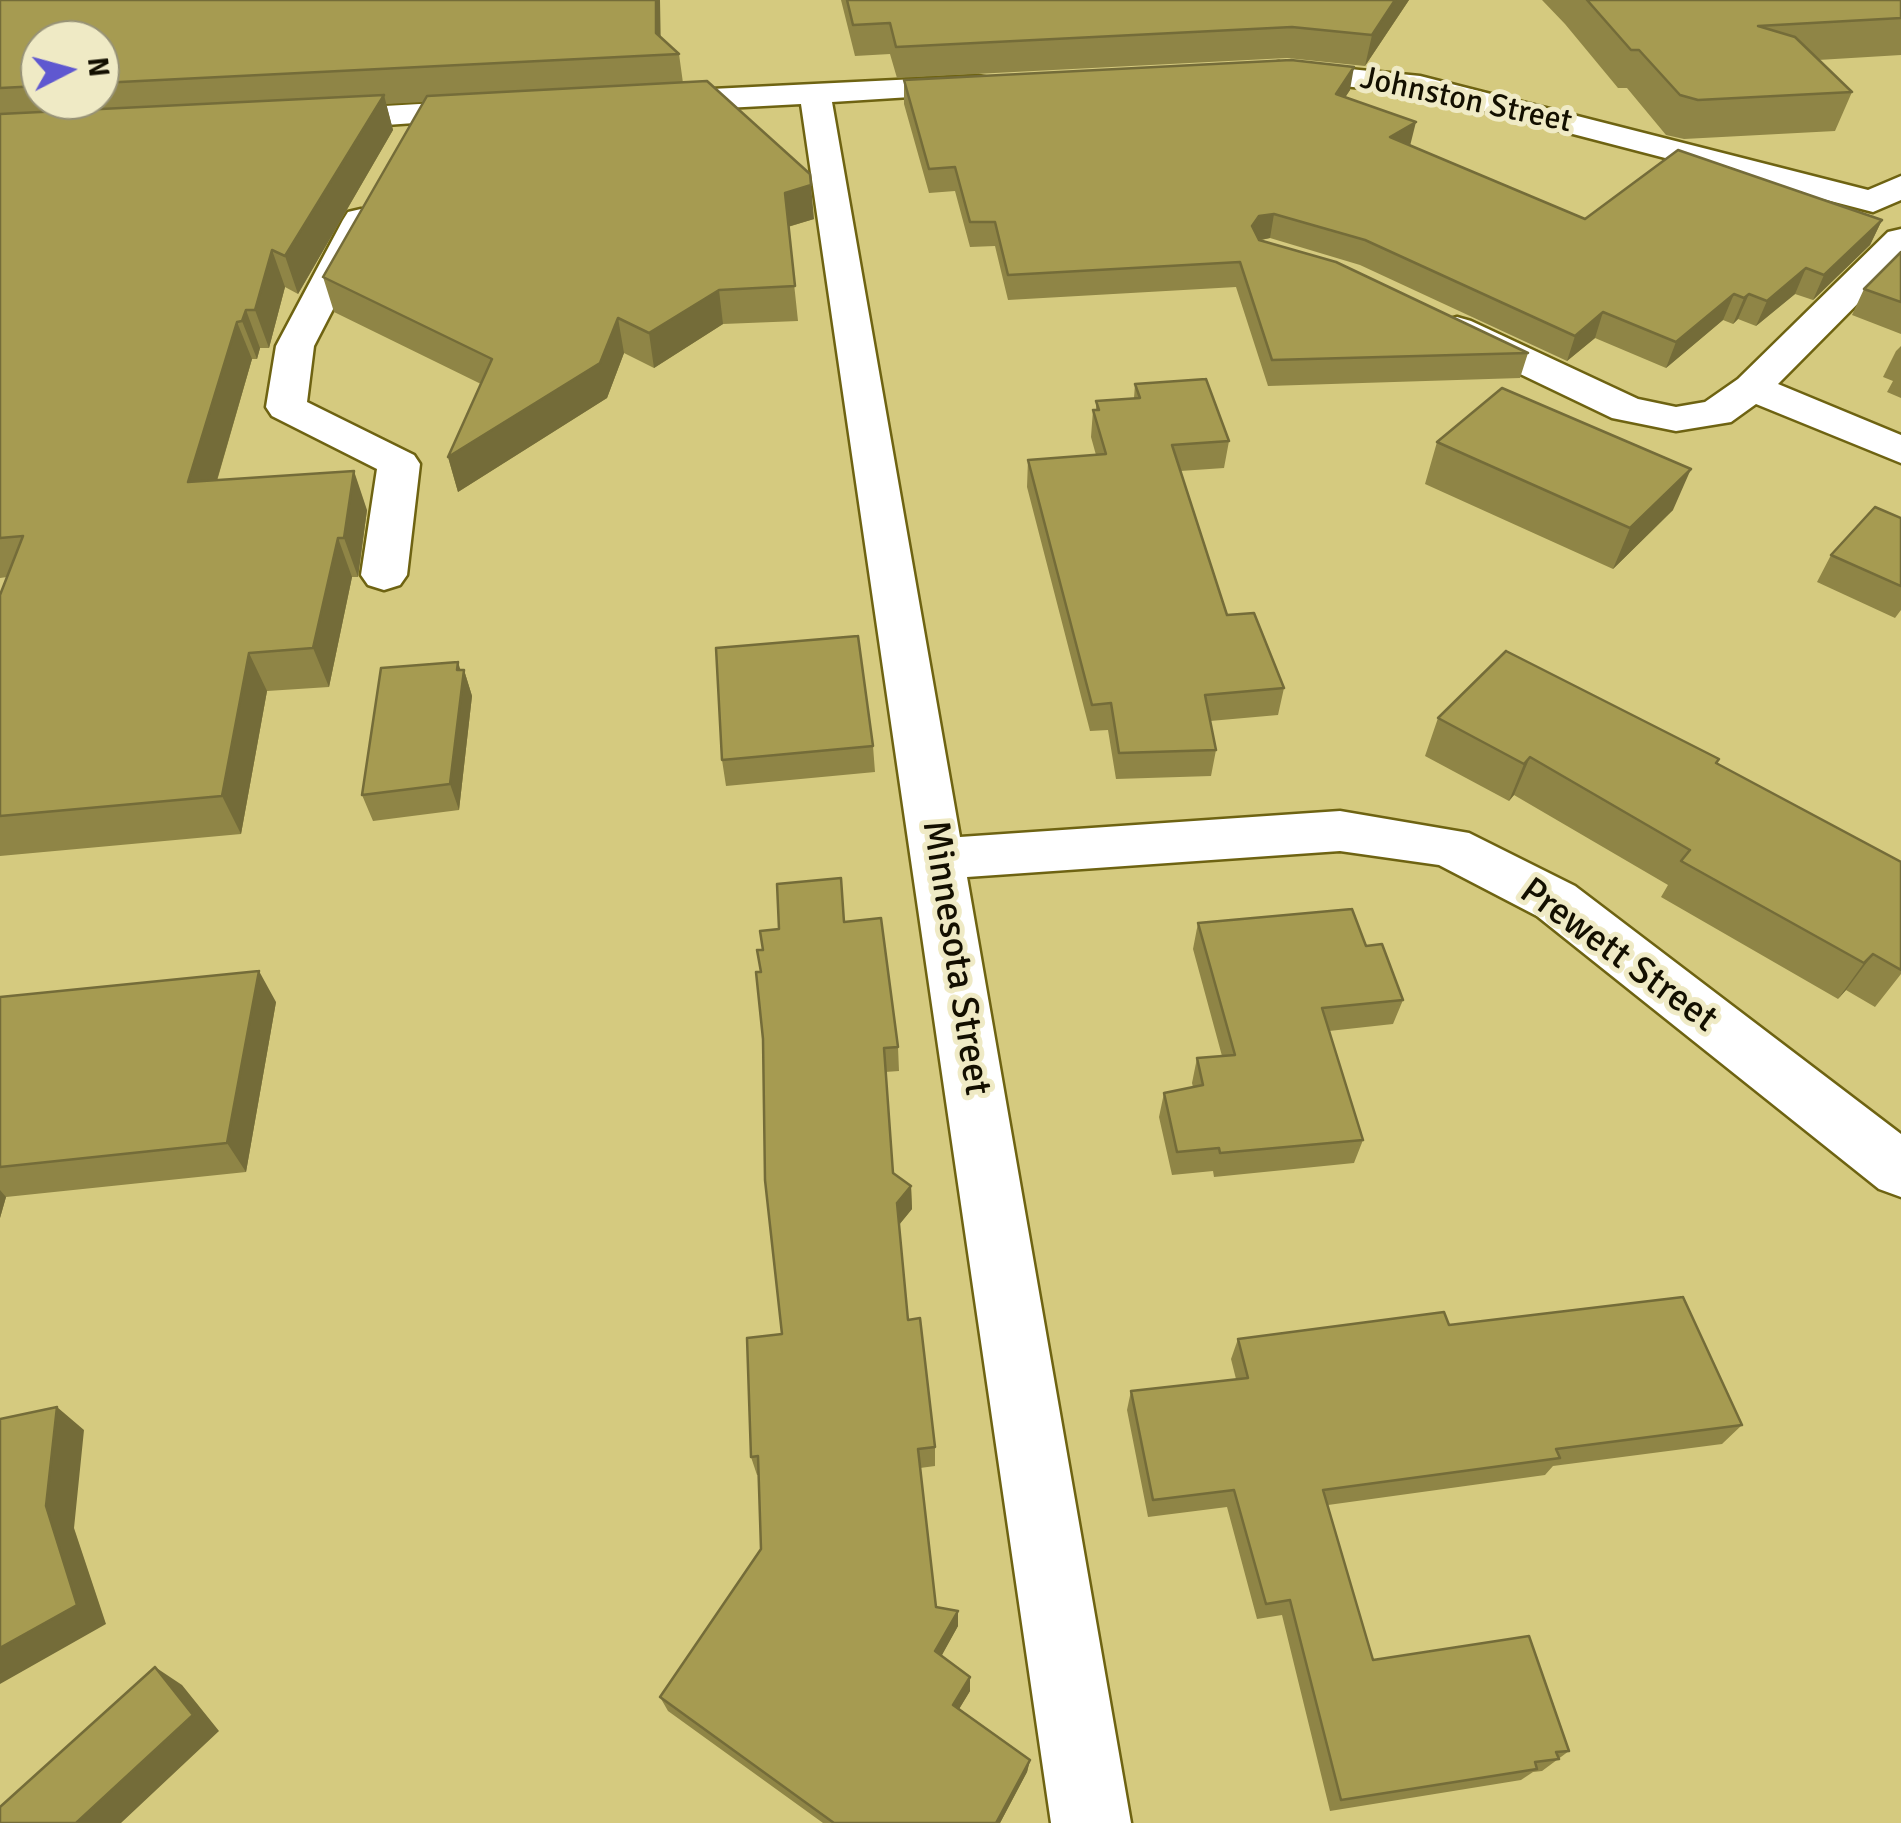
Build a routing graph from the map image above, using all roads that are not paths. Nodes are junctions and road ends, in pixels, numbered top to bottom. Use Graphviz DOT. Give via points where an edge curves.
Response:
graph roads {
  1 [pos="1253,71"];
  2 [pos="1007,83"];
  3 [pos="815,94"];
  4 [pos="619,104"];
  5 [pos="521,109"];
  6 [pos="285,122"];
  7 [pos="376,194"];
  8 [pos="1887,194"];
  9 [pos="1901,231"];
  10 [pos="1901,240"];
  11 [pos="1415,309"];
  12 [pos="1752,388"];
  13 [pos="1901,450"];
  14 [pos="384,575"];
  15 [pos="939,860"];
  16 [pos="1901,1170"];
  17 [pos="1092,1823"];
  1 -- 8 [label="street, Johnston Street" via="1420,85"];
  2 -- 3 [label="street"];
  3 -- 4 [label="street"];
  3 -- 15 [label="street, Minnesota Street"];
  5 -- 6 [label="street" via="414,130"];
  7 -- 14 [label="street" via="295,346 286,408 399,464"];
  8 -- 9 [label="street"];
  10 -- 12 [label="street"];
  11 -- 12 [label="street" via="1626,410 1676,419 1717,413"];
  12 -- 13 [label="street"];
  15 -- 16 [label="street, Prewett Street" via="1340,832 1450,847 1556,902"];
  15 -- 17 [label="street, Minnesota Street"];
}
